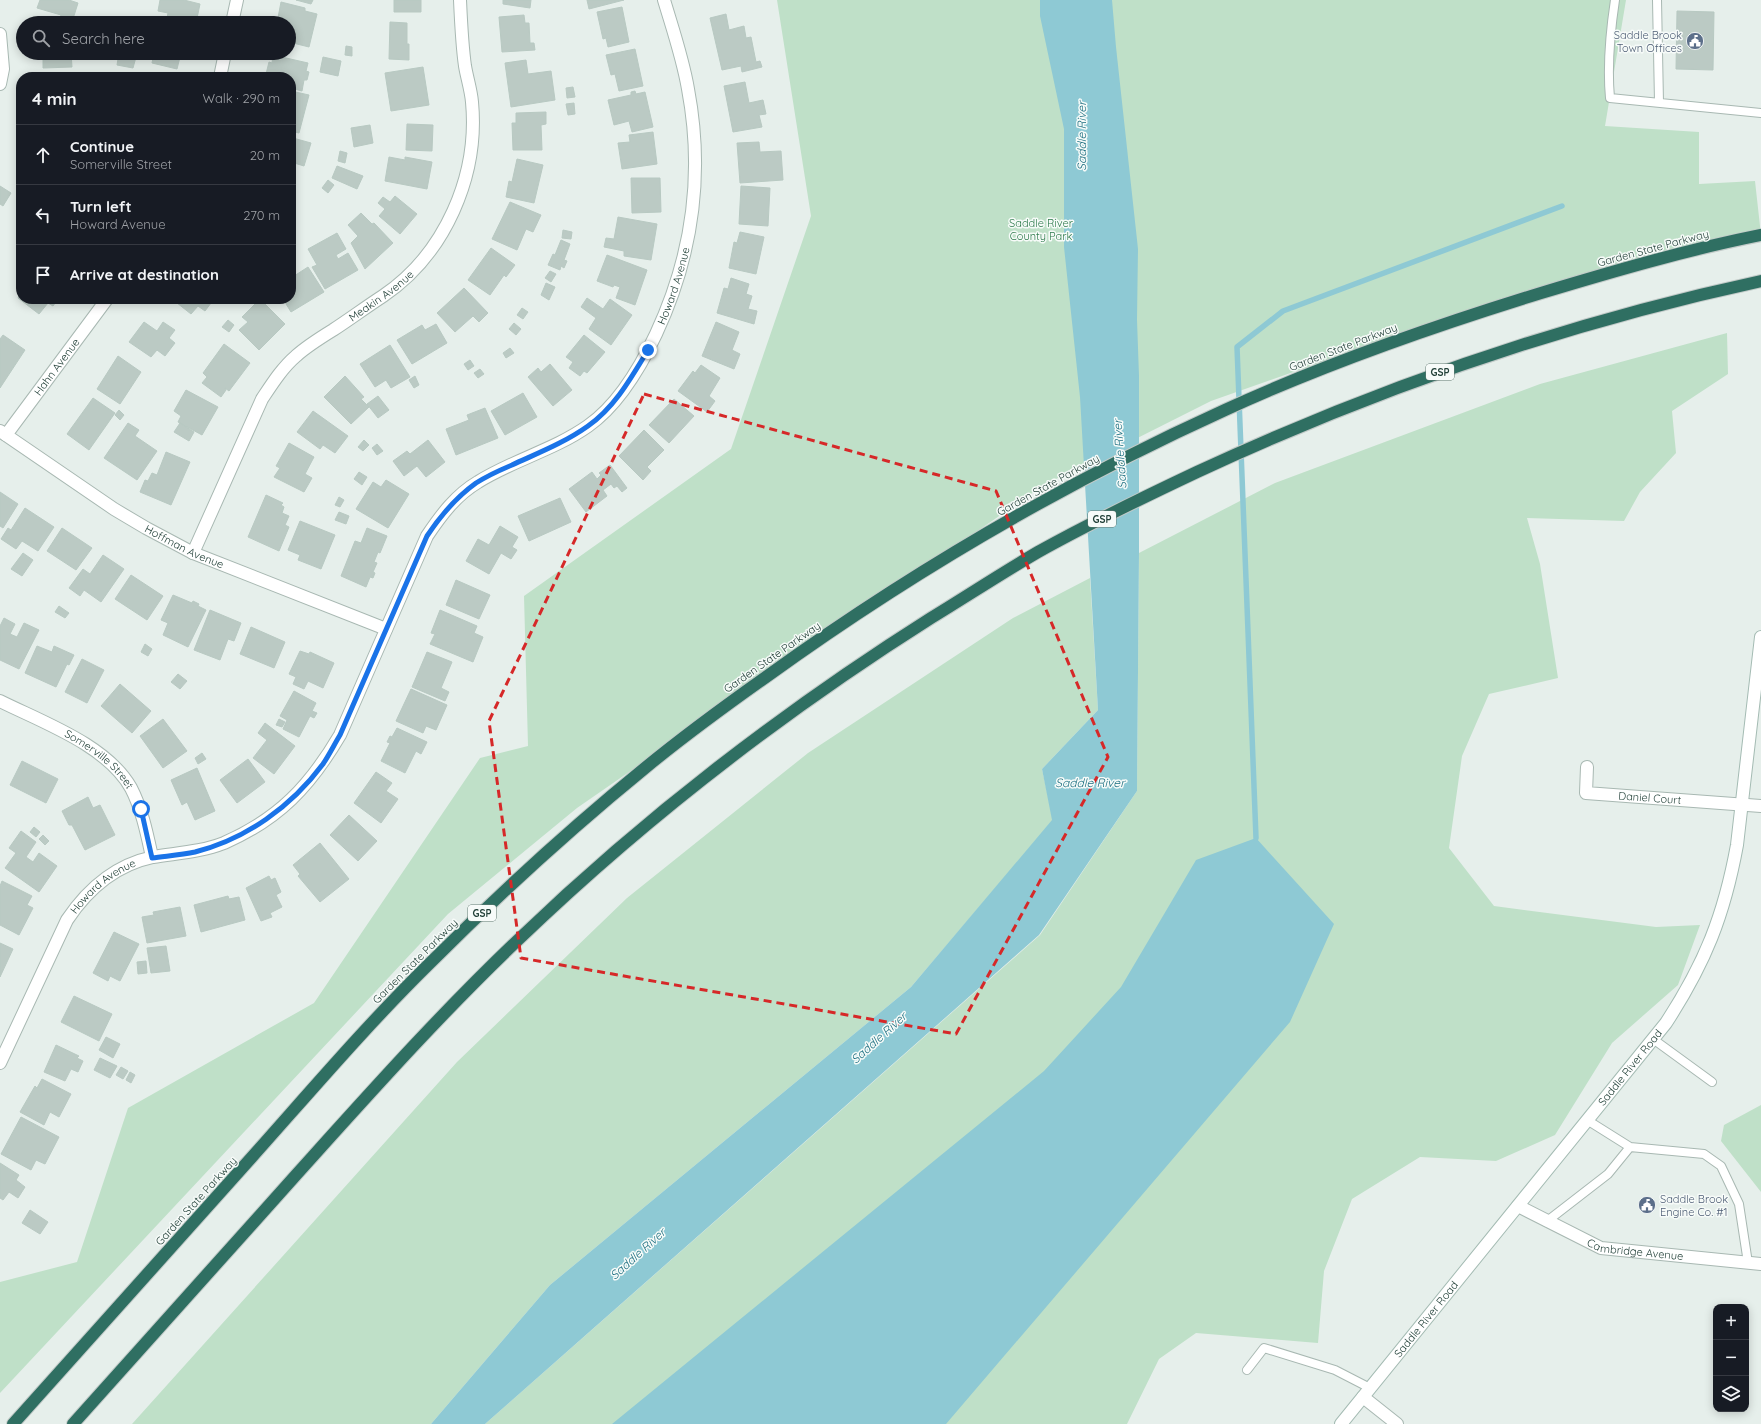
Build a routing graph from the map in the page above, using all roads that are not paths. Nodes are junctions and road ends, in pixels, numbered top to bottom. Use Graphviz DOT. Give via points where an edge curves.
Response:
graph roads {
  1 [pos="237,0"];
  2 [pos="460,0"];
  3 [pos="664,0"];
  4 [pos="1615,0"];
  5 [pos="1657,0"];
  6 [pos="234,16"];
  7 [pos="0,34"];
  8 [pos="224,60"];
  9 [pos="221,72"];
  10 [pos="0,84"];
  11 [pos="1659,102"];
  12 [pos="1761,113"];
  13 [pos="1761,235"];
  14 [pos="1761,281"];
  15 [pos="103,304"];
  16 [pos="3,433"];
  17 [pos="193,553"];
  18 [pos="386,629"];
  19 [pos="1761,637"];
  20 [pos="0,701"];
  21 [pos="1588,767"];
  22 [pos="1741,804"];
  23 [pos="1761,806"];
  24 [pos="152,858"];
  25 [pos="1653,1039"];
  26 [pos="0,1063"];
  27 [pos="1712,1082"];
  28 [pos="1587,1120"];
  29 [pos="1630,1147"];
  30 [pos="1518,1206"];
  31 [pos="1546,1222"];
  32 [pos="1748,1263"];
  33 [pos="1761,1264"];
  34 [pos="1246,1370"];
  35 [pos="1366,1393"];
  36 [pos="13,1424"];
  37 [pos="73,1424"];
  38 [pos="1341,1424"];
  39 [pos="1397,1424"];
  1 -- 6 [label="street"];
  2 -- 17 [label="street, Meakin Avenue" via="465,67 472,102 472,136 468,169 447,224 431,249 392,290 316,341 295,357 277,377 262,399"];
  3 -- 18 [label="street, Howard Avenue" via="688,89 695,136 691,223 681,269 668,308 648,350 609,407 567,440 478,482 457,498 440,517 427,536"];
  4 -- 11 [label="lane" via="1610,32 1610,98"];
  5 -- 11 [label="lane"];
  7 -- 10 [label="street" via="3,69"];
  8 -- 9 [label="street"];
  11 -- 12 [label="lane"];
  13 -- 36 [label="highway, Garden State Parkway / GSP" via="1618,270 1417,332 1229,408 1169,436 972,542 887,594 808,647 655,760 569,832 426,967 357,1040"];
  14 -- 37 [label="highway, GSP" via="1620,315 1523,344 1421,379 1256,445 1038,552 906,634 827,687 745,746 669,806 519,938 382,1079"];
  15 -- 16 [label="street, Hahn Avenue"];
  16 -- 17 [label="street, Hoffman Avenue" via="114,508"];
  17 -- 18 [label="street, Hoffman Avenue"];
  18 -- 24 [label="street, Howard Avenue" via="340,735 304,787 279,811 254,828 223,843 194,852"];
  19 -- 22 [label="street, Saddle River Road"];
  20 -- 24 [label="street, Somerville Street" via="80,740 98,751 116,768 130,787 141,809"];
  21 -- 22 [label="street, Daniel Court" via="1586,793"];
  22 -- 23 [label="street"];
  22 -- 25 [label="street, Saddle River Road" via="1731,877 1720,916 1706,953 1688,989"];
  24 -- 26 [label="street, Howard Avenue" via="117,871 98,884 80,902 67,920"];
  25 -- 27 [label="lane"];
  25 -- 28 [label="street, Saddle River Road"];
  28 -- 29 [label="lane"];
  28 -- 30 [label="street, Saddle River Road"];
  29 -- 31 [label="lane" via="1608,1174"];
  29 -- 32 [label="lane" via="1704,1154 1722,1166 1739,1204"];
  30 -- 31 [label="street, Cambridge Avenue"];
  30 -- 35 [label="street, Saddle River Road"];
  31 -- 32 [label="street, Cambridge Avenue" via="1601,1248"];
  32 -- 33 [label="street, Cambridge Avenue"];
  34 -- 35 [label="lane" via="1264,1348 1335,1370"];
  35 -- 38 [label="street, Saddle River Road"];
  35 -- 39 [label="street"];
}
